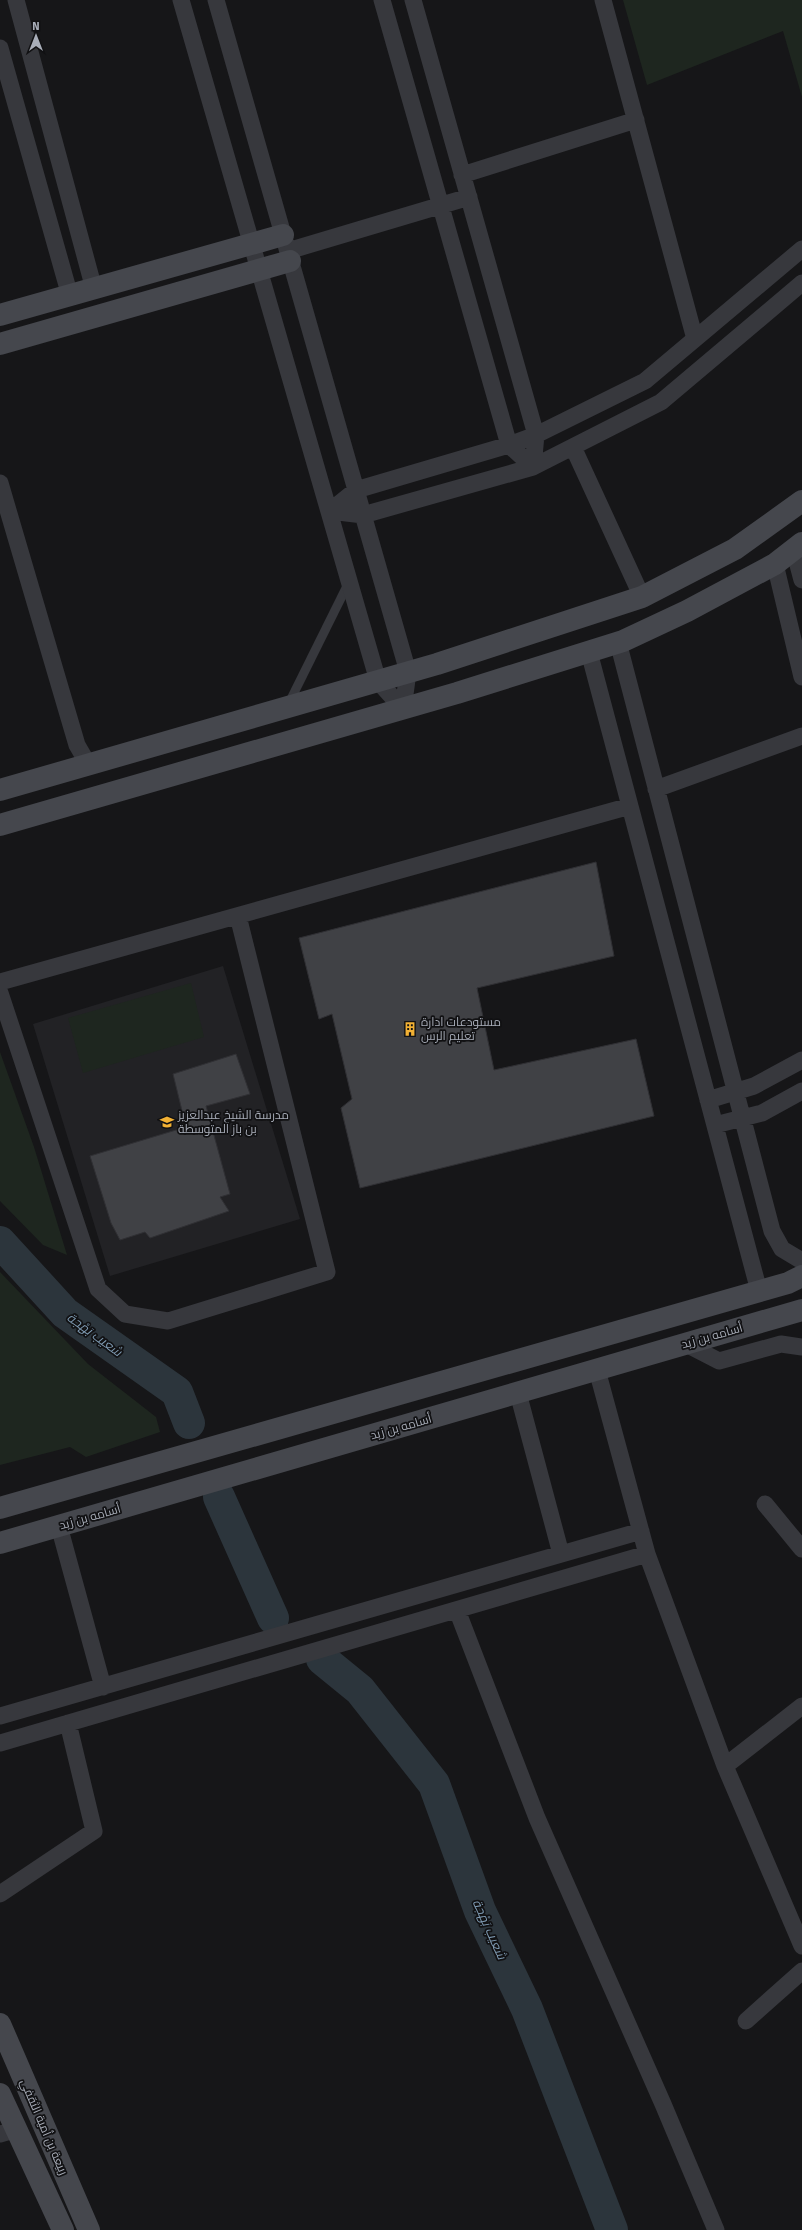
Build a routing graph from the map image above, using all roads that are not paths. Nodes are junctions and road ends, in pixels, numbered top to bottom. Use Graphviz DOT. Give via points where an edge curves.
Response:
graph roads {
  1 [pos="16,0"];
  2 [pos="181,0"];
  3 [pos="216,0"];
  4 [pos="382,0"];
  5 [pos="413,0"];
  6 [pos="603,0"];
  7 [pos="0,48"];
  8 [pos="636,120"];
  9 [pos="462,175"];
  10 [pos="469,197"];
  11 [pos="441,206"];
  12 [pos="252,244"];
  13 [pos="287,249"];
  14 [pos="802,249"];
  15 [pos="259,270"];
  16 [pos="802,283"];
  17 [pos="94,289"];
  18 [pos="70,296"];
  19 [pos="0,316"];
  20 [pos="695,339"];
  21 [pos="0,344"];
  22 [pos="536,435"];
  23 [pos="509,445"];
  24 [pos="573,447"];
  25 [pos="533,467"];
  26 [pos="0,483"];
  27 [pos="356,490"];
  28 [pos="802,501"];
  29 [pos="330,510"];
  30 [pos="363,515"];
  31 [pos="798,546"];
  32 [pos="775,564"];
  33 [pos="802,580"];
  34 [pos="350,581"];
  35 [pos="642,597"];
  36 [pos="618,642"];
  37 [pos="589,652"];
  38 [pos="408,672"];
  39 [pos="802,677"];
  40 [pos="378,681"];
  41 [pos="287,707"];
  42 [pos="404,709"];
  43 [pos="802,736"];
  44 [pos="88,764"];
  45 [pos="656,789"];
  46 [pos="0,790"];
  47 [pos="630,806"];
  48 [pos="0,825"];
  49 [pos="238,916"];
  50 [pos="0,982"];
  51 [pos="0,993"];
  52 [pos="802,1060"];
  53 [pos="802,1091"];
  54 [pos="736,1092"];
  55 [pos="708,1100"];
  56 [pos="743,1118"];
  57 [pos="715,1125"];
  58 [pos="802,1261"];
  59 [pos="802,1276"];
  60 [pos="759,1291"];
  61 [pos="802,1310"];
  62 [pos="686,1344"];
  63 [pos="802,1347"];
  64 [pos="598,1370"];
  65 [pos="518,1393"];
  66 [pos="764,1504"];
  67 [pos="0,1508"];
  68 [pos="59,1526"];
  69 [pos="641,1531"];
  70 [pos="0,1543"];
  71 [pos="802,1549"];
  72 [pos="561,1554"];
  73 [pos="647,1554"];
  74 [pos="457,1610"];
  75 [pos="103,1687"];
  76 [pos="802,1706"];
  77 [pos="0,1716"];
  78 [pos="68,1723"];
  79 [pos="0,1743"];
  80 [pos="725,1766"];
  81 [pos="0,1894"];
  82 [pos="802,1946"];
  83 [pos="802,1971"];
  84 [pos="746,2021"];
  85 [pos="0,2024"];
  86 [pos="0,2094"];
  87 [pos="8,2132"];
  88 [pos="63,2230"];
  89 [pos="89,2230"];
  90 [pos="716,2230"];
  1 -- 17 [label="street"];
  2 -- 12 [label="street"];
  3 -- 13 [label="street"];
  4 -- 11 [label="street"];
  5 -- 9 [label="street"];
  6 -- 8 [label="street"];
  7 -- 18 [label="street"];
  8 -- 9 [label="street"];
  8 -- 20 [label="street"];
  9 -- 10 [label="street"];
  10 -- 11 [label="street"];
  10 -- 22 [label="street"];
  11 -- 13 [label="street"];
  11 -- 23 [label="street"];
  12 -- 13 [label="street"];
  12 -- 15 [label="street"];
  12 -- 17 [label="street"];
  13 -- 15 [label="street"];
  13 -- 27 [label="street"];
  14 -- 20 [label="street"];
  15 -- 21 [label="street"];
  15 -- 29 [label="street"];
  16 -- 24 [label="street" via="661,402"];
  17 -- 18 [label="street"];
  18 -- 19 [label="street"];
  20 -- 22 [label="street" via="645,381"];
  22 -- 23 [label="street"];
  22 -- 25 [label="street"];
  23 -- 25 [label="street"];
  23 -- 27 [label="street"];
  24 -- 25 [label="street"];
  24 -- 35 [label="street"];
  25 -- 30 [label="street"];
  26 -- 44 [label="street" via="77,745"];
  27 -- 29 [label="street"];
  27 -- 30 [label="street"];
  28 -- 35 [label="street" via="735,549"];
  29 -- 30 [label="street"];
  29 -- 34 [label="street"];
  30 -- 38 [label="street"];
  31 -- 32 [label="street"];
  31 -- 33 [label="street"];
  32 -- 36 [label="street" via="687,611"];
  32 -- 39 [label="street"];
  34 -- 40 [label="street"];
  34 -- 41 [label="lane"];
  35 -- 38 [label="street"];
  36 -- 37 [label="street"];
  36 -- 45 [label="street"];
  37 -- 42 [label="street"];
  37 -- 47 [label="street"];
  38 -- 40 [label="street"];
  38 -- 42 [label="street"];
  40 -- 41 [label="street"];
  40 -- 42 [label="street"];
  41 -- 44 [label="street"];
  42 -- 48 [label="street"];
  43 -- 45 [label="street"];
  44 -- 46 [label="street"];
  45 -- 54 [label="street"];
  47 -- 49 [label="street"];
  47 -- 55 [label="street"];
  49 -- 50 [label="street"];
  49 -- 51 [label="street" via="327,1272 168,1321 125,1314 110,1302 98,1289"];
  52 -- 54 [label="street" via="754,1086"];
  53 -- 56 [label="street" via="762,1113"];
  54 -- 55 [label="street"];
  54 -- 56 [label="street"];
  55 -- 57 [label="street"];
  56 -- 57 [label="street"];
  56 -- 58 [label="street" via="772,1231 782,1249"];
  57 -- 60 [label="street"];
  59 -- 60 [label="street"];
  60 -- 67 [label="street"];
  61 -- 62 [label="street, أسامه بن زيد"];
  62 -- 63 [label="street" via="719,1361 781,1344"];
  62 -- 64 [label="street, أسامه بن زيد"];
  64 -- 65 [label="street, أسامه بن زيد"];
  64 -- 69 [label="street"];
  65 -- 68 [label="street, أسامه بن زيد"];
  65 -- 72 [label="street"];
  66 -- 71 [label="street"];
  68 -- 70 [label="street, أسامه بن زيد"];
  68 -- 75 [label="street"];
  69 -- 72 [label="street"];
  69 -- 73 [label="street"];
  72 -- 75 [label="street"];
  73 -- 74 [label="street"];
  73 -- 80 [label="street"];
  74 -- 78 [label="street"];
  74 -- 90 [label="street" via="537,1818"];
  75 -- 77 [label="street"];
  76 -- 80 [label="street"];
  78 -- 79 [label="street"];
  78 -- 81 [label="street" via="94,1831"];
  80 -- 82 [label="street"];
  83 -- 84 [label="street"];
  85 -- 89 [label="street, ربيعة بن أمية الثقفي"];
  86 -- 87 [label="street, ربيعة بن أمية الثقفي"];
  87 -- 88 [label="street, ربيعة بن أمية الثقفي"];
}
